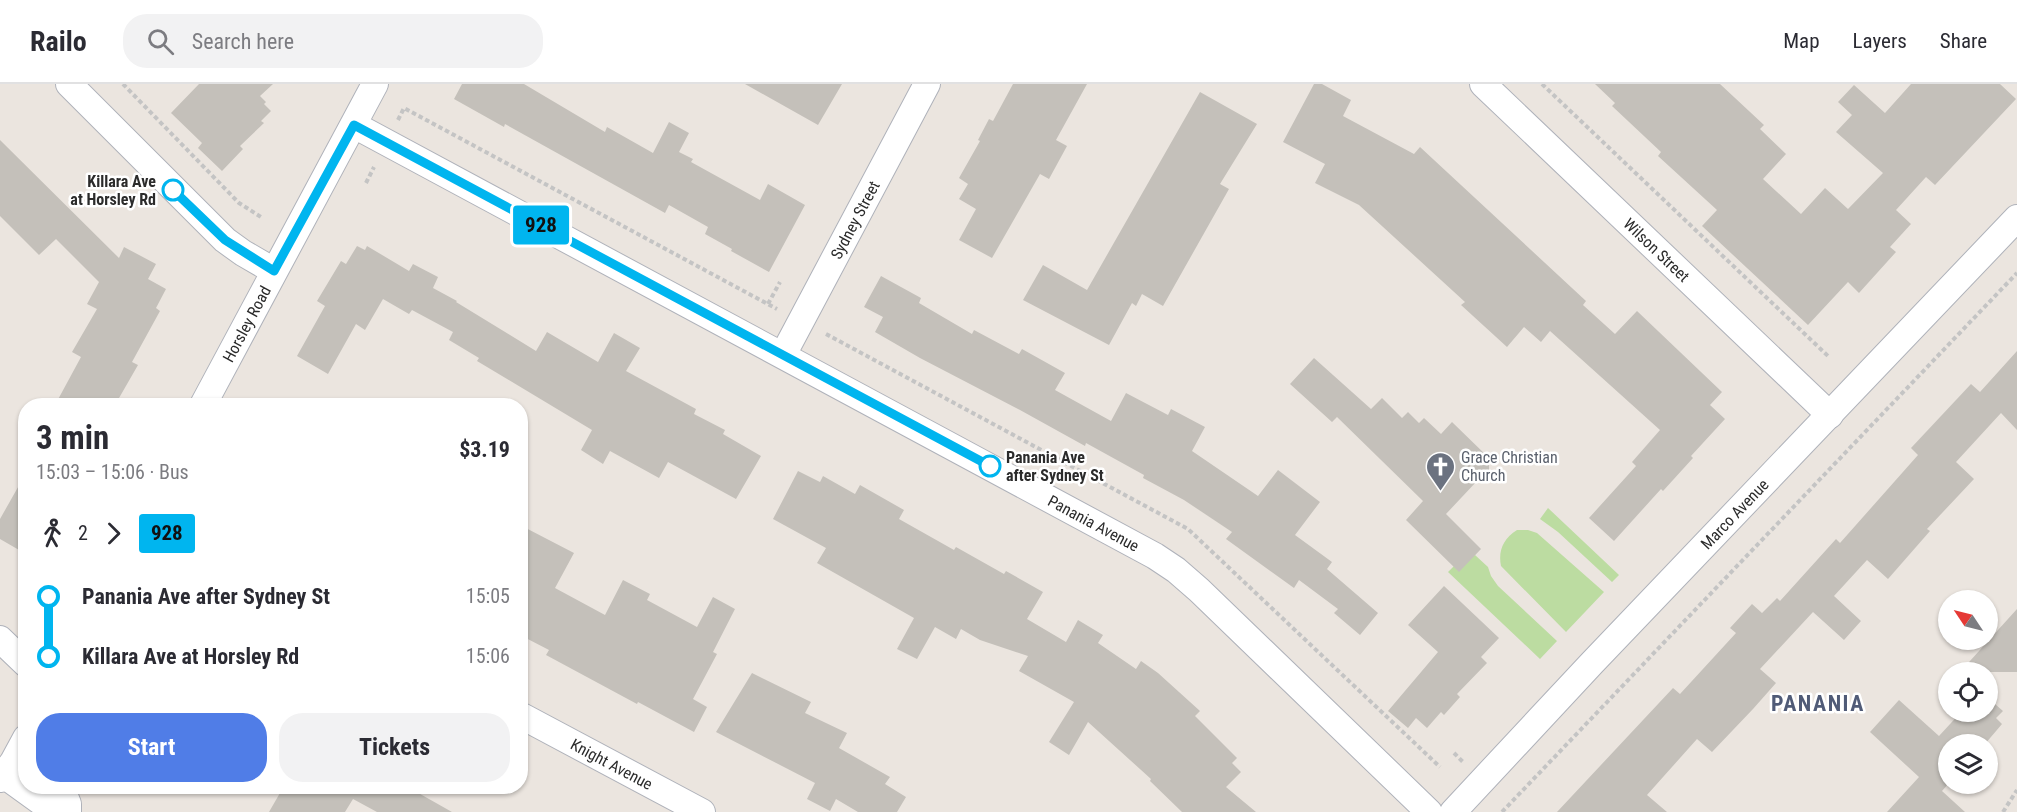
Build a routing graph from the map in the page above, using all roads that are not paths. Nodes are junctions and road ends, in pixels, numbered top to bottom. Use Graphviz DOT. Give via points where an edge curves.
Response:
graph roads {
  1 [pos="69,84"];
  2 [pos="375,84"];
  3 [pos="927,84"];
  4 [pos="1483,84"];
  5 [pos="354,125"];
  6 [pos="2017,218"];
  7 [pos="274,271"];
  8 [pos="783,355"];
  9 [pos="207,398"];
  10 [pos="1830,415"];
  11 [pos="0,639"];
  12 [pos="18,656"];
  13 [pos="528,719"];
  14 [pos="18,753"];
  15 [pos="2,777"];
  16 [pos="18,788"];
  17 [pos="28,794"];
  18 [pos="64,794"];
  19 [pos="1455,811"];
  20 [pos="55,812"];
  21 [pos="68,812"];
  22 [pos="702,812"];
  23 [pos="1429,812"];
  1 -- 7 [label="street" via="225,240"];
  2 -- 5 [label="street, Horsley Road"];
  3 -- 8 [label="street, Sydney Street"];
  4 -- 10 [label="street, Wilson Street"];
  5 -- 7 [label="street, Horsley Road"];
  5 -- 8 [label="street, Panania Avenue"];
  6 -- 10 [label="street, Marco Avenue"];
  7 -- 9 [label="street, Horsley Road"];
  8 -- 23 [label="street, Panania Avenue" via="1129,540 1176,570"];
  10 -- 19 [label="street, Marco Avenue"];
  11 -- 12 [label="street"];
  13 -- 22 [label="street, Knight Avenue"];
  14 -- 15 [label="street"];
  15 -- 16 [label="street"];
  17 -- 20 [label="street"];
  18 -- 21 [label="street"];
}
